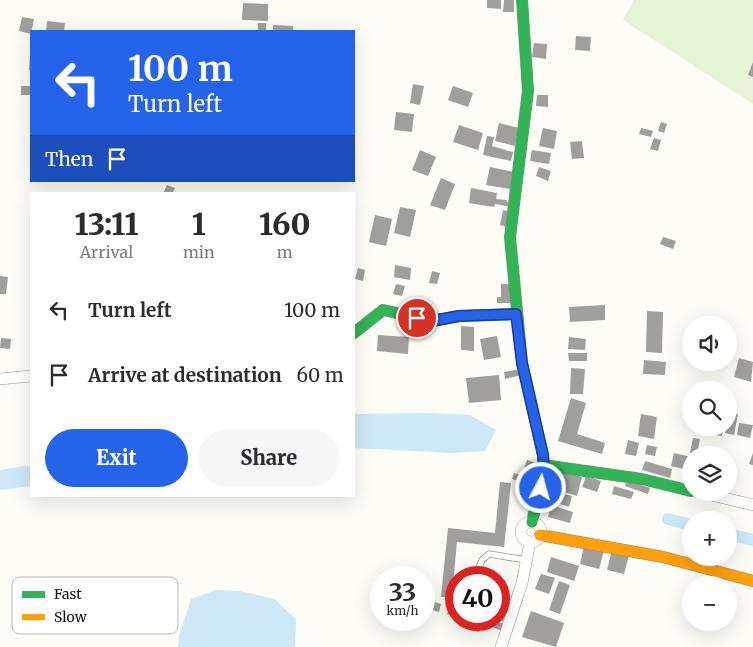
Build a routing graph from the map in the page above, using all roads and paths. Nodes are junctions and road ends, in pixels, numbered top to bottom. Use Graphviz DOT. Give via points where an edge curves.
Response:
graph roads {
  1 [pos="522,0"];
  2 [pos="516,314"];
  3 [pos="355,332"];
  4 [pos="30,376"];
  5 [pos="0,378"];
  6 [pos="543,465"];
  7 [pos="682,489"];
  8 [pos="736,501"];
  9 [pos="753,505"];
  10 [pos="532,522"];
  11 [pos="540,535"];
  12 [pos="530,542"];
  13 [pos="526,560"];
  14 [pos="480,566"];
  15 [pos="753,581"];
  16 [pos="501,647"];
  1 -- 2 [label="street" via="528,91 510,237"];
  2 -- 3 [label="street" via="459,316 432,321 383,310"];
  2 -- 6 [label="street" via="522,363"];
  4 -- 5 [label="street"];
  6 -- 7 [label="street" via="642,479"];
  6 -- 10 [label="street"];
  8 -- 9 [label="street"];
  10 -- 11 [label="street" via="540,528"];
  10 -- 12 [label="street" via="521,530 522,537"];
  11 -- 12 [label="street"];
  11 -- 15 [label="street" via="663,557"];
  12 -- 13 [label="street"];
  13 -- 14 [label="lane" via="489,554"];
  13 -- 16 [label="street" via="522,584"];
}
